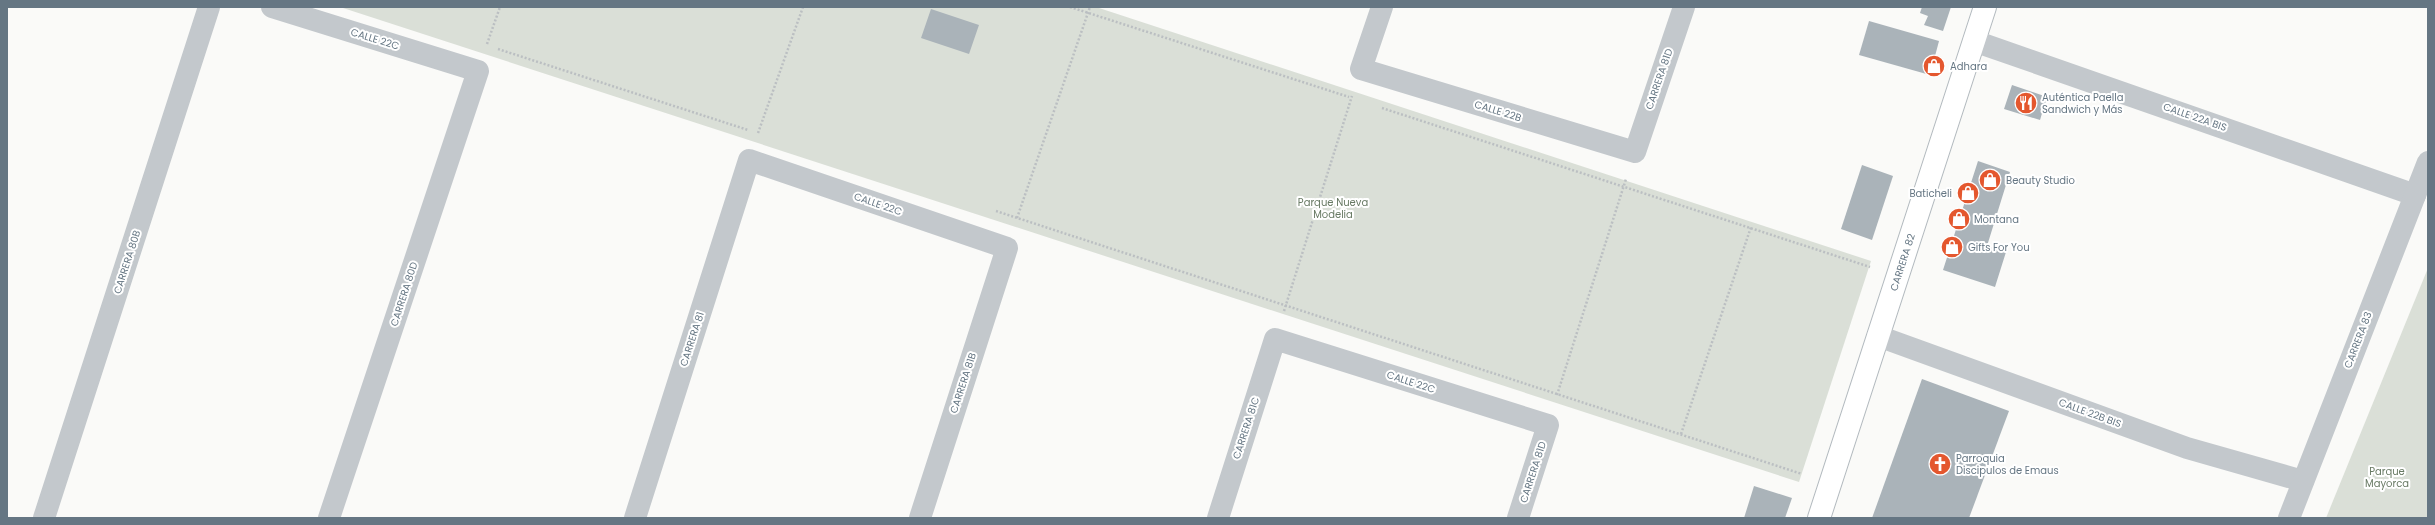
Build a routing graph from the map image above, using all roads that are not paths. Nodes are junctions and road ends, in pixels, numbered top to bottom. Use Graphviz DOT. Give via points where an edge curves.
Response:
graph roads {
  1 [pos="209,7"];
  2 [pos="272,7"];
  3 [pos="1382,7"];
  4 [pos="1684,7"];
  5 [pos="1985,7"];
  6 [pos="1974,41"];
  7 [pos="478,71"];
  8 [pos="1635,152"];
  9 [pos="748,160"];
  10 [pos="2428,162"];
  11 [pos="2415,195"];
  12 [pos="1007,248"];
  13 [pos="1878,336"];
  14 [pos="1275,339"];
  15 [pos="1548,425"];
  16 [pos="2303,481"];
  17 [pos="44,518"];
  18 [pos="329,518"];
  19 [pos="635,518"];
  20 [pos="920,518"];
  21 [pos="1218,518"];
  22 [pos="1518,518"];
  23 [pos="1820,518"];
  24 [pos="2289,518"];
  1 -- 17 [label="street, CARRERA 80B"];
  2 -- 7 [label="street, CALLE 22C"];
  3 -- 8 [label="street, CALLE 22B" via="1361,69"];
  4 -- 8 [label="street, CARRERA 81D"];
  5 -- 6 [label="street, CARRERA 82"];
  6 -- 11 [label="street, CALLE 22A BIS"];
  6 -- 13 [label="street, CARRERA 82"];
  7 -- 18 [label="street, CARRERA 80D"];
  9 -- 12 [label="street, CALLE 22C"];
  9 -- 19 [label="street, CARRERA 81"];
  10 -- 11 [label="street, CARRERA 83"];
  11 -- 16 [label="street, CARRERA 83"];
  12 -- 20 [label="street, CARRERA 81B"];
  13 -- 16 [label="street, CALLE 22B BIS" via="2187,448"];
  13 -- 23 [label="street, CARRERA 82"];
  14 -- 15 [label="street, CALLE 22C"];
  14 -- 21 [label="street, CARRERA 81C"];
  15 -- 22 [label="street, CARRERA 81D"];
  16 -- 24 [label="street, CARRERA 83"];
}
